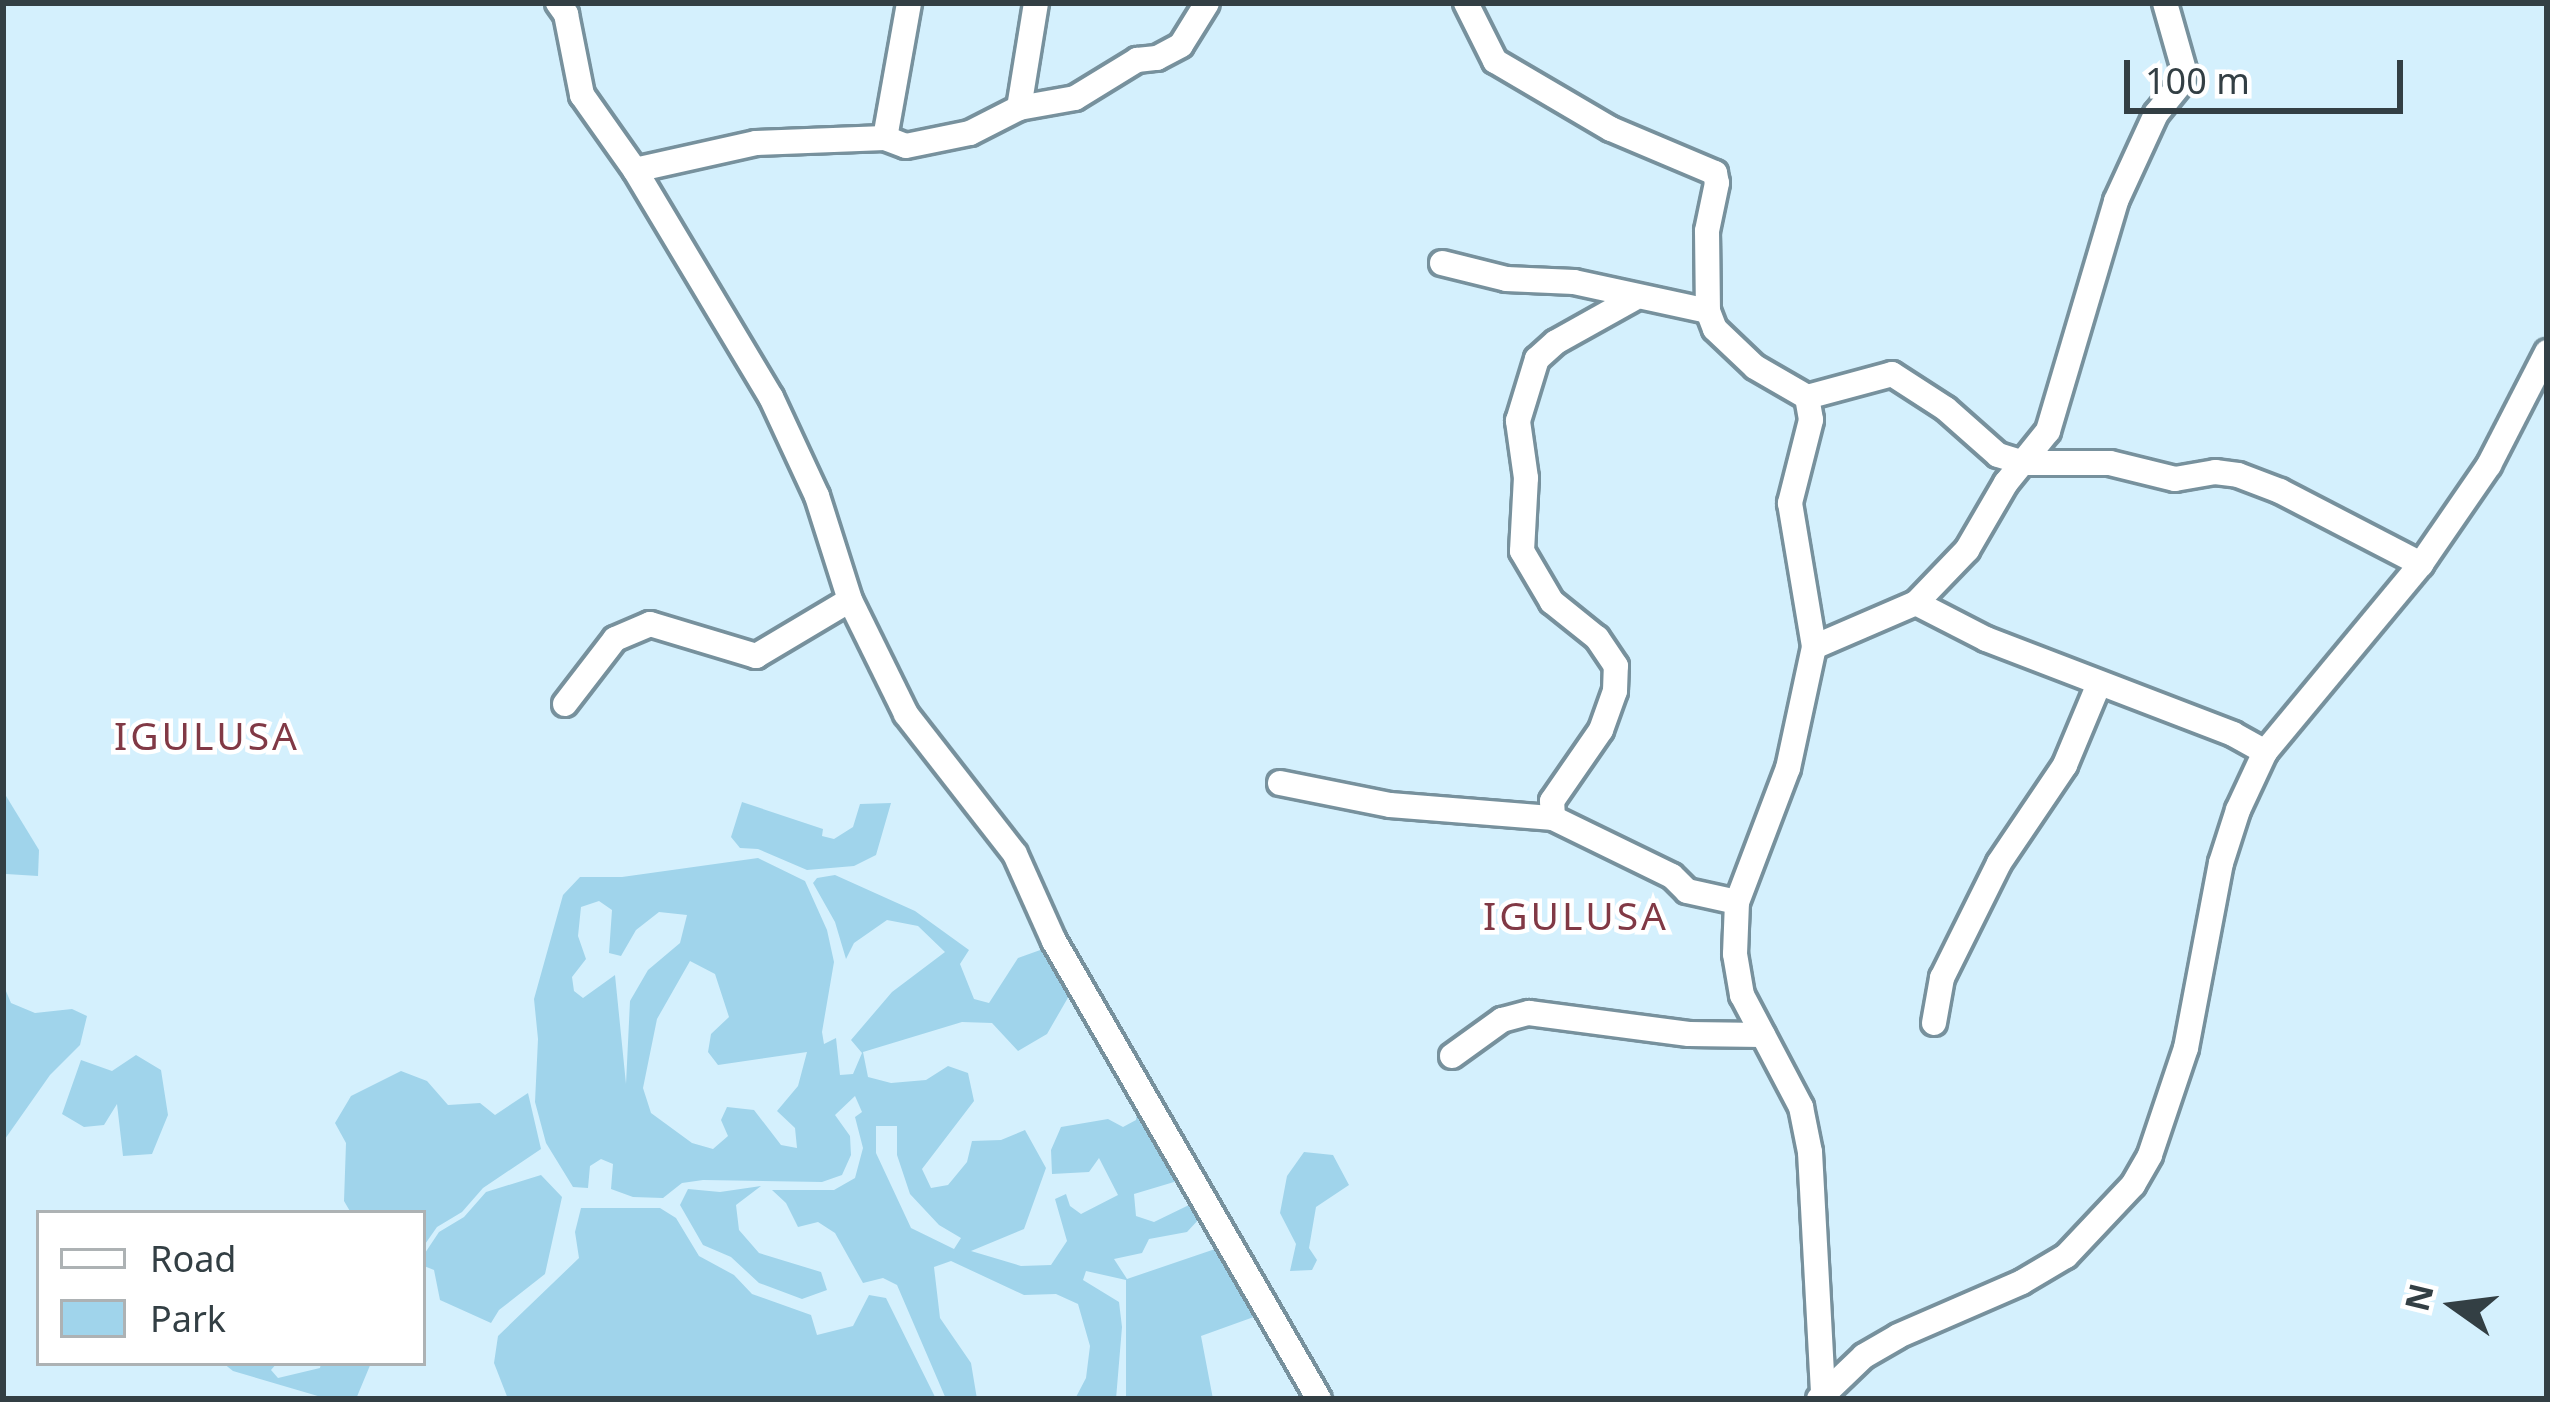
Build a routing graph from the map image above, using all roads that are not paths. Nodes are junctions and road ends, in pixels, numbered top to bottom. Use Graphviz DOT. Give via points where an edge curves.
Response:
graph roads {
  1 [pos="558,3"];
  2 [pos="909,3"];
  3 [pos="1036,3"];
  4 [pos="1207,3"];
  5 [pos="1466,3"];
  6 [pos="2165,3"];
  7 [pos="1019,108"];
  8 [pos="885,138"];
  9 [pos="635,170"];
  10 [pos="1442,263"];
  11 [pos="1633,299"];
  12 [pos="1708,310"];
  13 [pos="2547,352"];
  14 [pos="1807,397"];
  15 [pos="2024,463"];
  16 [pos="2421,564"];
  17 [pos="850,600"];
  18 [pos="1916,603"];
  19 [pos="1814,647"];
  20 [pos="2098,686"];
  21 [pos="565,704"];
  22 [pos="2265,752"];
  23 [pos="1280,783"];
  24 [pos="1552,818"];
  25 [pos="1737,902"];
  26 [pos="1934,1023"];
  27 [pos="1763,1034"];
  28 [pos="1452,1056"];
  29 [pos="1821,1395"];
  30 [pos="1319,1399"];
  1 -- 9 [label="street" via="582,95"];
  2 -- 8 [label="street"];
  3 -- 7 [label="street"];
  4 -- 7 [label="street" via="1181,45 1137,60 1075,98"];
  5 -- 12 [label="street" via="1495,61 1611,129 1715,172"];
  6 -- 15 [label="street" via="2181,83 2156,114 2116,201 2048,431"];
  7 -- 8 [label="street" via="970,133 905,146"];
  8 -- 9 [label="street" via="756,143"];
  9 -- 17 [label="street" via="772,397 817,496"];
  10 -- 11 [label="street"];
  11 -- 12 [label="street"];
  11 -- 24 [label="street" via="1537,359 1518,421 1526,478 1522,551 1552,602 1616,665 1601,730 1552,801"];
  12 -- 14 [label="street" via="1726,343"];
  13 -- 16 [label="street" via="2489,465"];
  14 -- 15 [label="street" via="1892,374 1997,455"];
  14 -- 19 [label="street" via="1811,420 1790,503"];
  15 -- 16 [label="street" via="2110,463 2175,479 2215,472 2268,487"];
  15 -- 18 [label="street" via="1967,550"];
  16 -- 22 [label="street"];
  17 -- 21 [label="street" via="756,656 650,624 615,639"];
  17 -- 30 [label="street" via="906,714 1015,854 1054,941"];
  18 -- 19 [label="street"];
  18 -- 20 [label="street"];
  19 -- 25 [label="street" via="1788,768"];
  20 -- 22 [label="street"];
  20 -- 26 [label="street" via="2065,765 1999,863 1942,978"];
  22 -- 29 [label="street" via="2221,863 2186,1048 2133,1185 2066,1256 1898,1336"];
  23 -- 24 [label="street" via="1390,805"];
  24 -- 25 [label="street" via="1688,891"];
  25 -- 27 [label="street" via="1742,995"];
  27 -- 28 [label="street" via="1689,1034 1529,1013 1502,1020"];
  27 -- 29 [label="street" via="1801,1107 1810,1152"];
}
